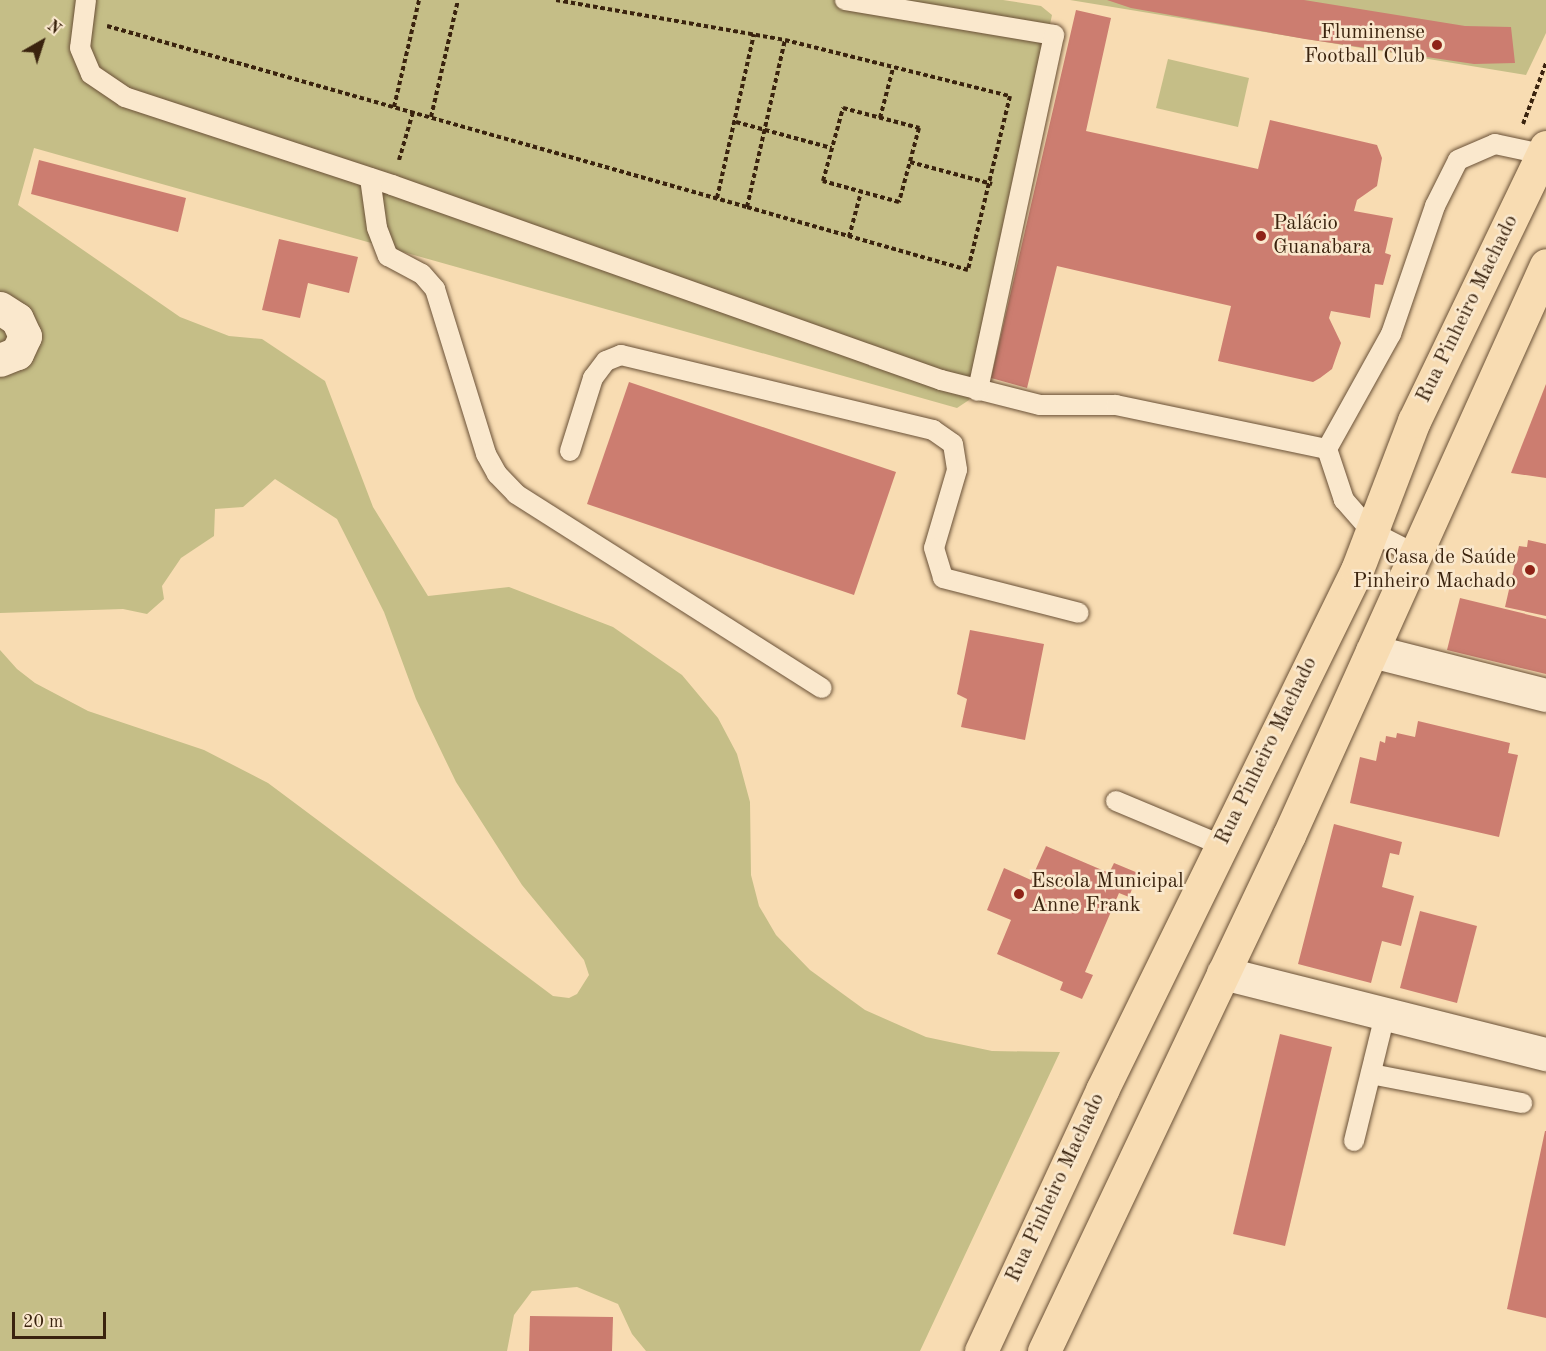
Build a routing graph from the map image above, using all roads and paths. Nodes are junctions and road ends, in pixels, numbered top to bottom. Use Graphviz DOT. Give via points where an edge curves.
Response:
graph roads {
  1 [pos="419,0"];
  2 [pos="458,0"];
  3 [pos="556,0"];
  4 [pos="845,0"];
  5 [pos="85,9"];
  6 [pos="754,34"];
  7 [pos="785,40"];
  8 [pos="893,68"];
  9 [pos="394,107"];
  10 [pos="413,112"];
  11 [pos="431,117"];
  12 [pos="880,118"];
  13 [pos="736,122"];
  14 [pos="765,130"];
  15 [pos="832,147"];
  16 [pos="1544,151"];
  17 [pos="910,162"];
  18 [pos="370,178"];
  19 [pos="990,184"];
  20 [pos="392,185"];
  21 [pos="861,192"];
  22 [pos="1022,192"];
  23 [pos="717,198"];
  24 [pos="747,207"];
  25 [pos="849,237"];
  26 [pos="1546,265"];
  27 [pos="1539,296"];
  28 [pos="0,308"];
  29 [pos="0,360"];
  30 [pos="978,391"];
  31 [pos="1327,449"];
  32 [pos="570,451"];
  33 [pos="1372,532"];
  34 [pos="1415,554"];
  35 [pos="1079,613"];
  36 [pos="1372,651"];
  37 [pos="822,688"];
  38 [pos="1546,695"];
  39 [pos="1116,801"];
  40 [pos="1221,845"];
  41 [pos="1223,973"];
  42 [pos="1385,1015"];
  43 [pos="1546,1054"];
  44 [pos="1371,1074"];
  45 [pos="1522,1103"];
  46 [pos="1354,1142"];
  47 [pos="981,1351"];
  48 [pos="1044,1351"];
  1 -- 9 [label="path"];
  2 -- 11 [label="path"];
  3 -- 6 [label="path"];
  4 -- 22 [label="lane" via="1054,35"];
  5 -- 9 [label="path"];
  5 -- 18 [label="lane" via="80,48 92,74 125,97"];
  6 -- 7 [label="path"];
  6 -- 13 [label="path"];
  7 -- 8 [label="path"];
  7 -- 14 [label="path"];
  8 -- 12 [label="path"];
  8 -- 19 [label="path" via="1010,96"];
  9 -- 10 [label="path"];
  10 -- 11 [label="path"];
  10 -- 20 [label="path"];
  11 -- 23 [label="path"];
  12 -- 15 [label="path" via="843,108"];
  12 -- 17 [label="path" via="919,128"];
  13 -- 14 [label="path"];
  13 -- 23 [label="path"];
  14 -- 15 [label="path"];
  14 -- 24 [label="path"];
  15 -- 21 [label="path" via="823,181"];
  16 -- 31 [label="lane" via="1495,144 1458,160 1435,206 1391,334"];
  16 -- 33 [label="main road, Rua Pinheiro Machado" via="1414,421"];
  17 -- 19 [label="path"];
  17 -- 21 [label="path" via="899,202"];
  18 -- 20 [label="lane"];
  18 -- 37 [label="lane" via="377,228 388,256 422,274 435,289 486,454 497,474 516,494"];
  19 -- 22 [label="path"];
  19 -- 25 [label="path" via="968,270"];
  20 -- 30 [label="lane"];
  21 -- 25 [label="path"];
  22 -- 30 [label="lane"];
  23 -- 24 [label="path"];
  24 -- 25 [label="path"];
  26 -- 27 [label="main road"];
  27 -- 34 [label="main road"];
  28 -- 29 [label="street" via="17,319 25,336 18,353"];
  30 -- 31 [label="lane" via="1040,405 1116,405"];
  31 -- 33 [label="lane" via="1344,500"];
  32 -- 35 [label="lane" via="593,378 606,361 621,355 933,430 953,444 957,470 934,548 943,578"];
  33 -- 34 [label="lane"];
  33 -- 40 [label="main road, Rua Pinheiro Machado"];
  34 -- 36 [label="main road"];
  36 -- 38 [label="street"];
  36 -- 41 [label="main road"];
  39 -- 40 [label="lane"];
  40 -- 47 [label="main road, Rua Pinheiro Machado"];
  41 -- 42 [label="street"];
  41 -- 48 [label="main road"];
  42 -- 43 [label="street"];
  42 -- 44 [label="lane"];
  44 -- 45 [label="lane"];
  44 -- 46 [label="lane"];
}
